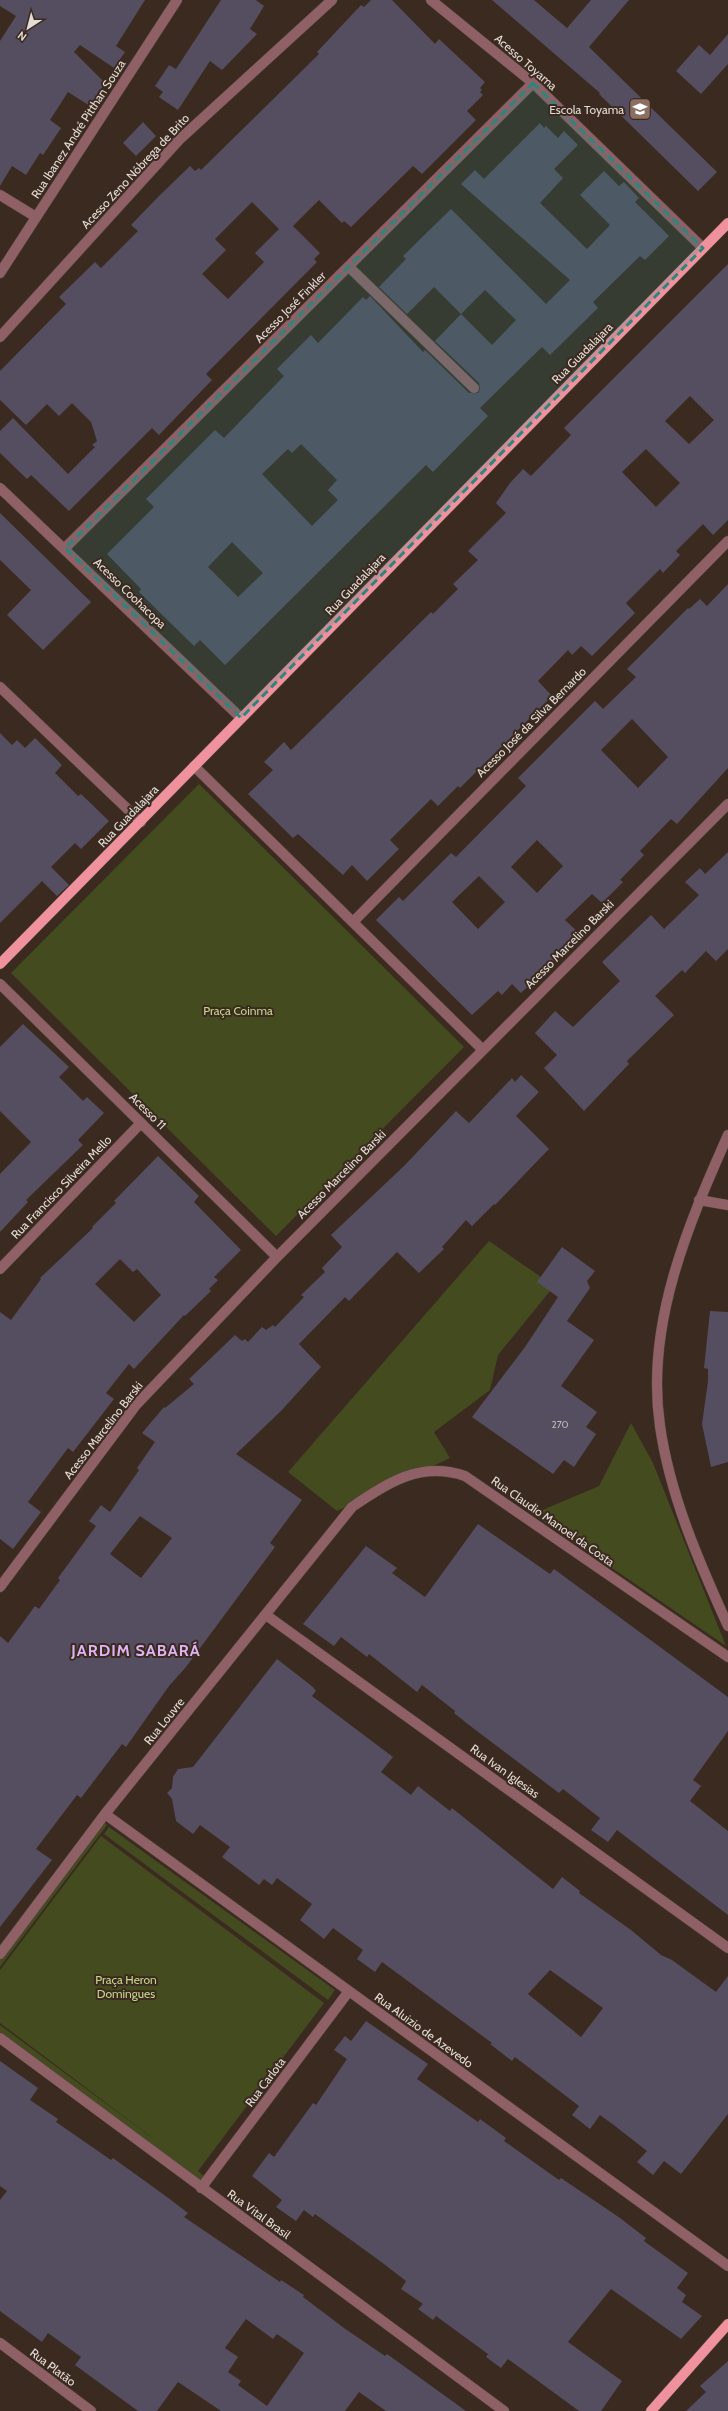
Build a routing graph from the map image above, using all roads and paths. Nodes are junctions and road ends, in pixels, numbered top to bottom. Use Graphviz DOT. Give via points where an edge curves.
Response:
graph roads {
  1 [pos="177,0"];
  2 [pos="332,0"];
  3 [pos="431,0"];
  4 [pos="533,82"];
  5 [pos="0,195"];
  6 [pos="36,217"];
  7 [pos="728,223"];
  8 [pos="703,248"];
  9 [pos="349,267"];
  10 [pos="0,272"];
  11 [pos="0,337"];
  12 [pos="474,388"];
  13 [pos="0,488"];
  14 [pos="728,541"];
  15 [pos="65,548"];
  16 [pos="1,690"];
  17 [pos="241,718"];
  18 [pos="194,766"];
  19 [pos="728,804"];
  20 [pos="141,822"];
  21 [pos="353,922"];
  22 [pos="0,964"];
  23 [pos="0,984"];
  24 [pos="482,1050"];
  25 [pos="141,1123"];
  26 [pos="728,1135"];
  27 [pos="699,1200"];
  28 [pos="728,1205"];
  29 [pos="277,1257"];
  30 [pos="0,1269"];
  31 [pos="352,1507"];
  32 [pos="0,1587"];
  33 [pos="266,1615"];
  34 [pos="728,1626"];
  35 [pos="728,1657"];
  36 [pos="104,1814"];
  37 [pos="728,1948"];
  38 [pos="0,1954"];
  39 [pos="349,1991"];
  40 [pos="0,2038"];
  41 [pos="201,2188"];
  42 [pos="728,2266"];
  43 [pos="728,2324"];
  44 [pos="0,2343"];
  45 [pos="91,2411"];
  46 [pos="504,2411"];
  47 [pos="651,2411"];
  1 -- 6 [label="street, Rua Ibanez André Pitthan Souza"];
  2 -- 11 [label="street, Acesso Zeno Nóbrega de Brito" via="180,140"];
  3 -- 4 [label="street, Acesso Toyama"];
  4 -- 8 [label="street, Acesso Toyama"];
  4 -- 9 [label="street, Acesso José Finkler"];
  5 -- 6 [label="street"];
  6 -- 10 [label="street, Rua Ibanez André Pitthan Souza"];
  7 -- 8 [label="main road, Rua Guadalajara"];
  8 -- 17 [label="main road, Rua Guadalajara"];
  9 -- 12 [label="street"];
  9 -- 15 [label="street, Acesso José Finkler"];
  13 -- 15 [label="street, Acesso Coohacopa"];
  14 -- 21 [label="street, Acesso José da Silva Bernardo"];
  15 -- 17 [label="street, Acesso Coohacopa"];
  16 -- 20 [label="street"];
  17 -- 18 [label="main road, Rua Guadalajara"];
  18 -- 20 [label="main road, Rua Guadalajara"];
  18 -- 21 [label="street"];
  19 -- 24 [label="street, Acesso Marcelino Barski"];
  20 -- 22 [label="main road, Rua Guadalajara"];
  21 -- 24 [label="street"];
  23 -- 25 [label="street, Acesso 11"];
  24 -- 29 [label="street, Acesso Marcelino Barski"];
  25 -- 29 [label="street, Acesso 11"];
  25 -- 30 [label="street, Rua Francisco Silveira Mello"];
  26 -- 27 [label="street"];
  27 -- 28 [label="street"];
  27 -- 34 [label="street" via="683,1245 663,1321 658,1372 660,1425 671,1480 686,1525"];
  29 -- 32 [label="street, Acesso Marcelino Barski" via="136,1406"];
  31 -- 33 [label="street, Rua Louvre"];
  31 -- 35 [label="street, Rua Claudio Manoel da Costa" via="385,1484 408,1475 448,1470 465,1476"];
  33 -- 36 [label="street, Rua Louvre"];
  33 -- 37 [label="street, Rua Ivan Iglesias"];
  36 -- 38 [label="street, Rua Louvre"];
  36 -- 39 [label="street, Rua Aluizio de Azevedo"];
  39 -- 41 [label="street, Rua Carlota"];
  39 -- 42 [label="street, Rua Aluizio de Azevedo"];
  40 -- 41 [label="street, Rua Vital Brasil"];
  41 -- 46 [label="street, Rua Vital Brasil"];
  43 -- 47 [label="main road"];
  44 -- 45 [label="street, Rua Platão"];
}
